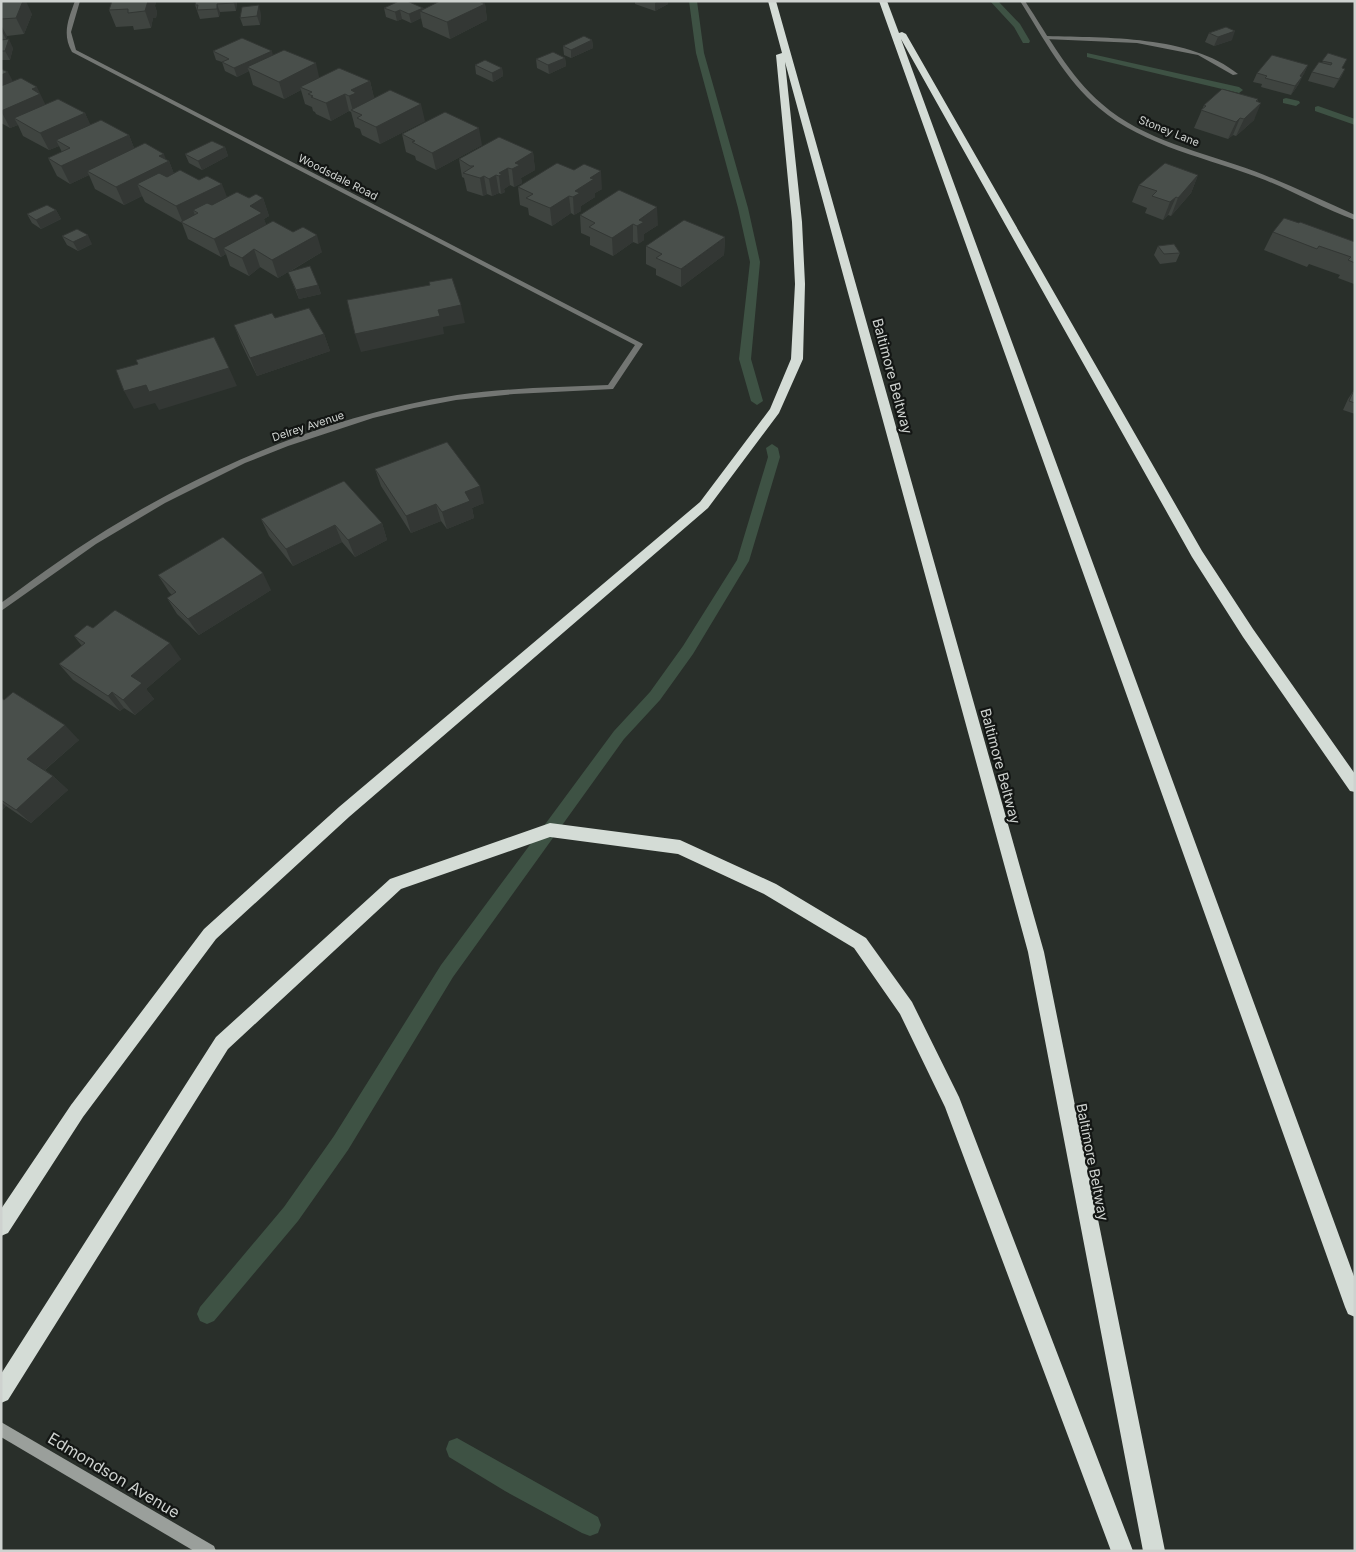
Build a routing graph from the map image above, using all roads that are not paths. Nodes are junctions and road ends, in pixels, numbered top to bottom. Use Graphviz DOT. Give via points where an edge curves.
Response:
graph roads {
  1 [pos="78,1"];
  2 [pos="883,1"];
  3 [pos="1022,1"];
  4 [pos="774,6"];
  5 [pos="1047,38"];
  6 [pos="1235,74"];
  7 [pos="1355,218"];
  8 [pos="639,344"];
  9 [pos="1,608"];
  10 [pos="1355,786"];
  11 [pos="1,1226"];
  12 [pos="1355,1307"];
  13 [pos="1,1393"];
  14 [pos="1,1429"];
  15 [pos="209,1551"];
  16 [pos="1122,1551"];
  17 [pos="1154,1551"];
  1 -- 8 [label="street, Woodsdale Road" via="68,28 68,39 74,50"];
  2 -- 10 [label="highway" via="1196,554"];
  2 -- 12 [label="highway"];
  3 -- 5 [label="street, Stoney Lane"];
  4 -- 11 [label="highway" via="797,222 800,284 797,359 775,410 704,505 344,812 210,934 77,1111"];
  4 -- 17 [label="highway, Baltimore Beltway" via="1036,952"];
  5 -- 6 [label="street" via="1137,41 1200,54"];
  5 -- 7 [label="street, Stoney Lane" via="1099,106 1129,126 1180,148 1238,167"];
  8 -- 9 [label="street, Delrey Avenue" via="610,387 456,398 395,410 261,453 126,521"];
  13 -- 16 [label="highway" via="222,1042 396,884 550,830 680,847 770,889 860,943 906,1008 953,1103"];
  14 -- 15 [label="main road, Edmondson Avenue"];
}
